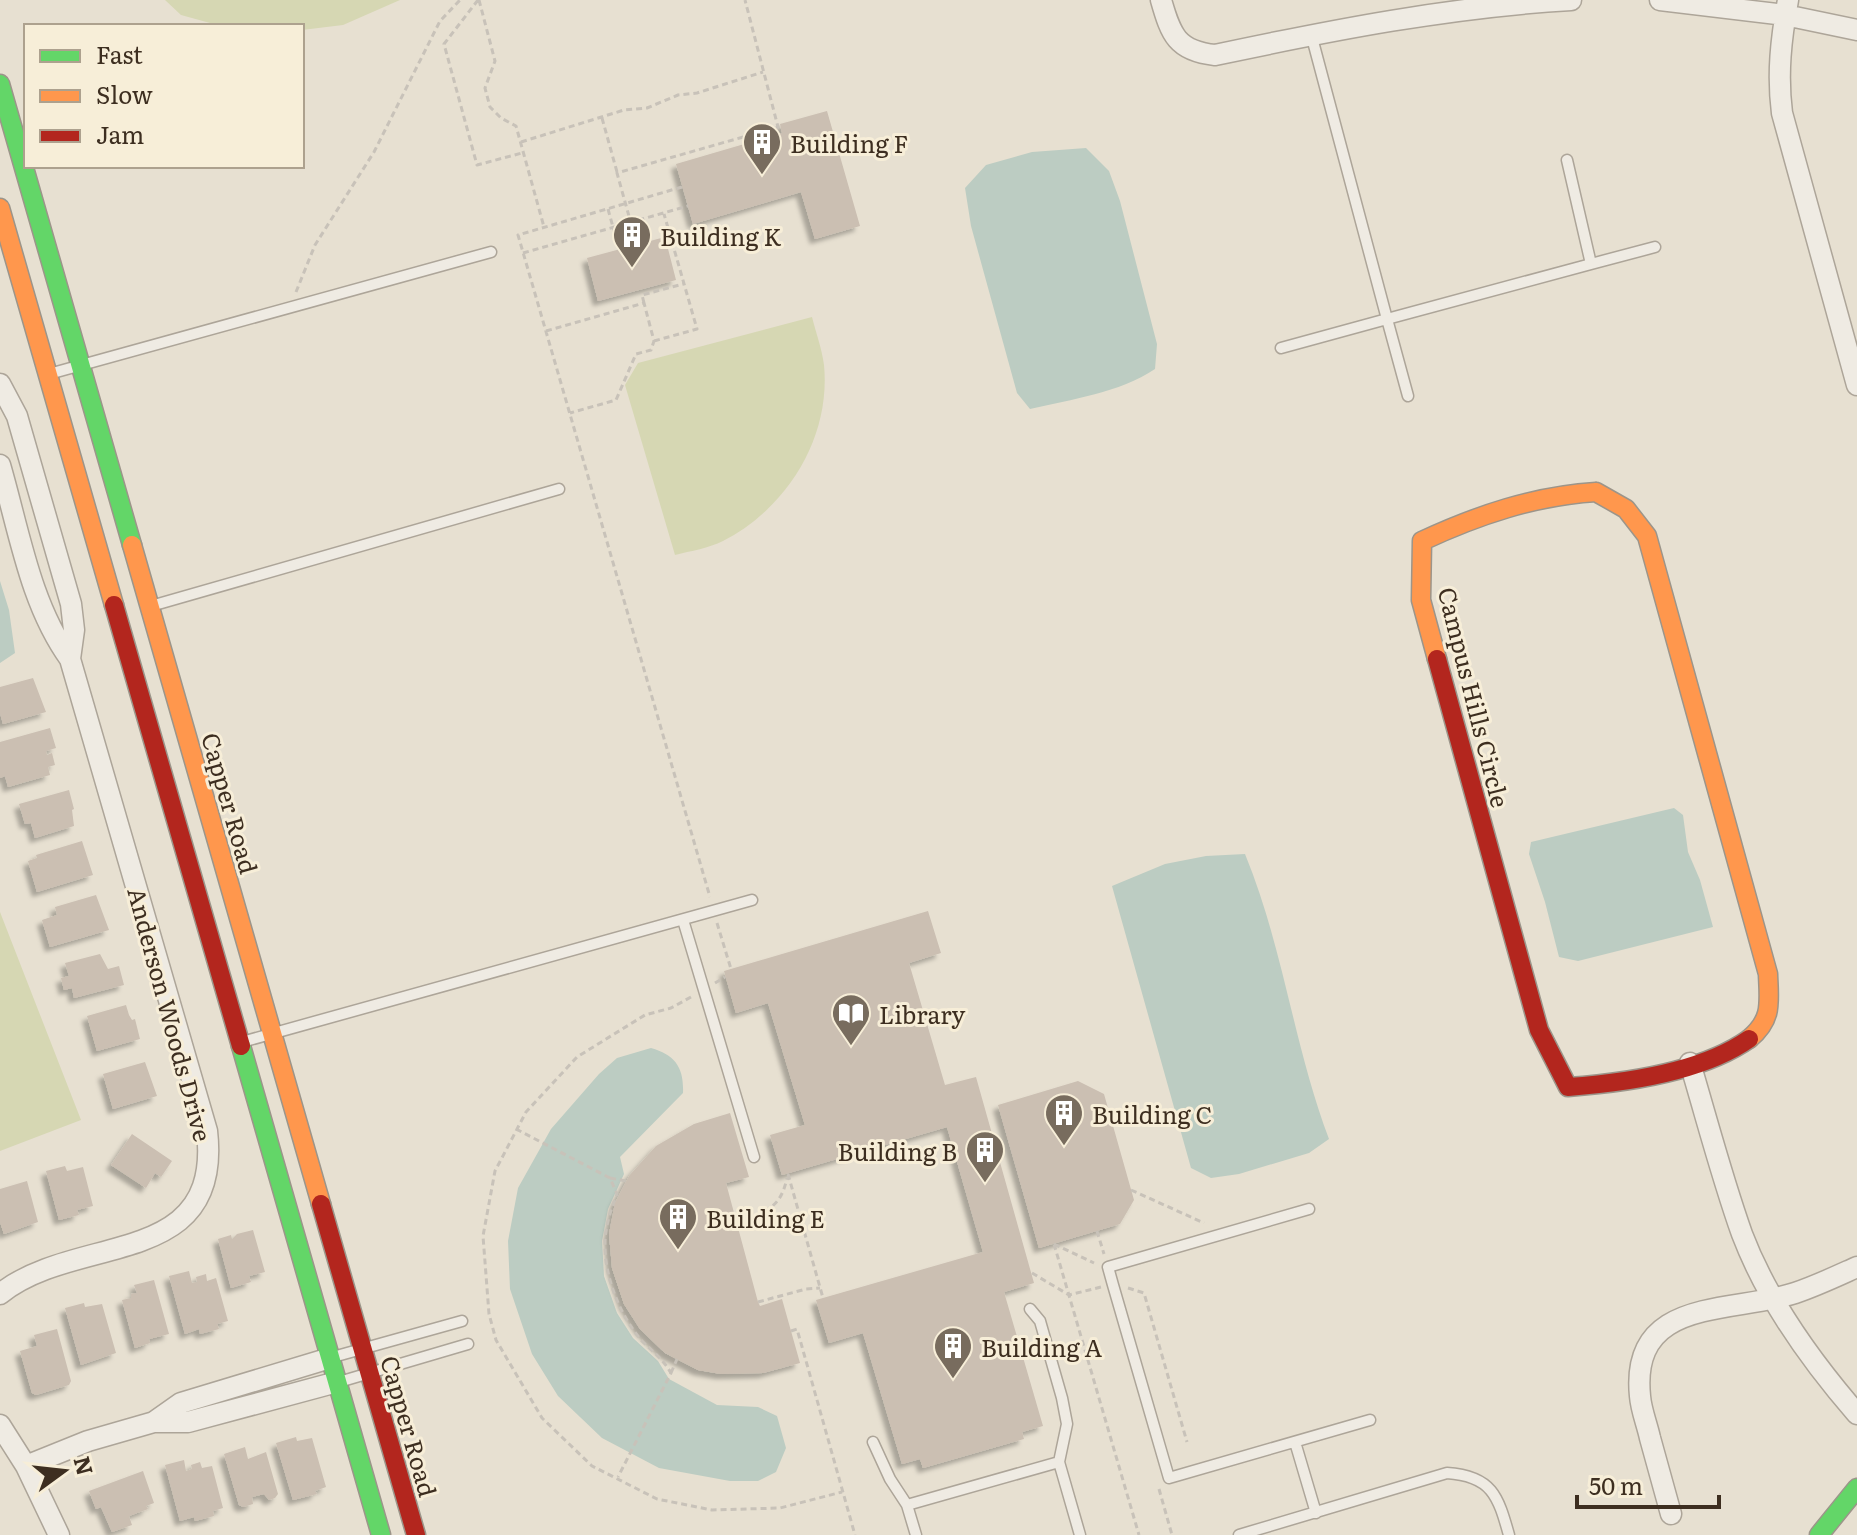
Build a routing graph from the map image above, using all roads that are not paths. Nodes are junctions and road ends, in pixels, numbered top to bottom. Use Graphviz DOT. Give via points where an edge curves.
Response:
graph roads {
  1 [pos="1161,0"];
  2 [pos="1571,0"];
  3 [pos="1660,0"];
  4 [pos="1787,8"];
  5 [pos="1857,30"];
  6 [pos="1311,34"];
  7 [pos="0,84"];
  8 [pos="1567,160"];
  9 [pos="24,168"];
  10 [pos="24,168"];
  11 [pos="0,208"];
  12 [pos="1655,247"];
  13 [pos="491,252"];
  14 [pos="1591,264"];
  15 [pos="1387,319"];
  16 [pos="1281,348"];
  17 [pos="81,366"];
  18 [pos="48,375"];
  19 [pos="0,384"];
  20 [pos="1857,385"];
  21 [pos="1408,396"];
  22 [pos="0,465"];
  23 [pos="559,489"];
  24 [pos="149,606"];
  25 [pos="70,659"];
  26 [pos="752,900"];
  27 [pos="683,920"];
  28 [pos="272,1034"];
  29 [pos="240,1043"];
  30 [pos="1690,1063"];
  31 [pos="754,1157"];
  32 [pos="1309,1209"];
  33 [pos="1857,1267"];
  34 [pos="0,1294"];
  35 [pos="1772,1298"];
  36 [pos="1030,1309"];
  37 [pos="462,1321"];
  38 [pos="468,1344"];
  39 [pos="363,1348"];
  40 [pos="330,1358"];
  41 [pos="370,1373"];
  42 [pos="254,1380"];
  43 [pos="337,1382"];
  44 [pos="260,1404"];
  45 [pos="1857,1414"];
  46 [pos="1370,1420"];
  47 [pos="154,1422"];
  48 [pos="0,1425"];
  49 [pos="873,1442"];
  50 [pos="1295,1442"];
  51 [pos="1059,1462"];
  52 [pos="26,1466"];
  53 [pos="1857,1488"];
  54 [pos="907,1505"];
  55 [pos="1316,1513"];
  56 [pos="1671,1514"];
  57 [pos="59,1535"];
  58 [pos="381,1535"];
  59 [pos="416,1535"];
  60 [pos="916,1535"];
  61 [pos="1080,1535"];
  62 [pos="1239,1535"];
  63 [pos="1509,1535"];
  64 [pos="1819,1535"];
  1 -- 6 [label="street" via="1175,38 1199,53 1215,55"];
  2 -- 6 [label="street" via="1417,15"];
  3 -- 4 [label="street"];
  4 -- 5 [label="street"];
  4 -- 20 [label="street" via="1778,80 1782,113"];
  6 -- 15 [label="lane"];
  7 -- 10 [label="street, Capper Road"];
  8 -- 14 [label="lane"];
  9 -- 17 [label="street, Capper Road"];
  11 -- 18 [label="street"];
  12 -- 14 [label="lane"];
  13 -- 17 [label="lane"];
  14 -- 15 [label="lane"];
  15 -- 16 [label="lane"];
  15 -- 21 [label="lane"];
  17 -- 18 [label="lane"];
  17 -- 24 [label="street, Capper Road"];
  18 -- 29 [label="street"];
  19 -- 25 [label="street, Anderson Woods Drive" via="17,416 71,604"];
  22 -- 25 [label="street, Anderson Woods Drive" via="42,613"];
  23 -- 24 [label="lane"];
  24 -- 28 [label="street, Capper Road"];
  25 -- 34 [label="street, Anderson Woods Drive" via="207,1131 210,1157 205,1185 179,1224 153,1237 44,1268"];
  26 -- 27 [label="lane"];
  27 -- 28 [label="lane"];
  27 -- 31 [label="lane"];
  28 -- 29 [label="lane"];
  28 -- 39 [label="street, Capper Road"];
  29 -- 40 [label="street"];
  30 -- 30 [label="street, Campus Hills Circle" via="1742,1044 1763,1027 1768,974 1647,536 1618,501 1583,492 1478,517 1422,541 1421,600 1539,1030 1552,1059 1568,1087 1625,1082"];
  30 -- 35 [label="street" via="1743,1236"];
  32 -- 50 [label="lane" via="1108,1267 1169,1478"];
  33 -- 35 [label="street"];
  35 -- 45 [label="street"];
  35 -- 56 [label="street" via="1668,1323 1644,1356 1640,1399"];
  36 -- 51 [label="lane" via="1040,1321 1067,1424"];
  37 -- 39 [label="lane"];
  38 -- 41 [label="lane"];
  39 -- 40 [label="lane"];
  39 -- 41 [label="street, Capper Road"];
  40 -- 42 [label="street"];
  40 -- 43 [label="street"];
  41 -- 43 [label="lane"];
  41 -- 59 [label="street, Capper Road"];
  42 -- 44 [label="street"];
  42 -- 47 [label="street" via="181,1403"];
  43 -- 44 [label="street"];
  43 -- 58 [label="street"];
  44 -- 47 [label="street" via="188,1422"];
  46 -- 50 [label="lane"];
  47 -- 52 [label="street"];
  48 -- 52 [label="street"];
  49 -- 54 [label="lane"];
  50 -- 55 [label="lane"];
  51 -- 54 [label="lane"];
  51 -- 61 [label="lane"];
  52 -- 57 [label="street"];
  53 -- 64 [label="street"];
  54 -- 60 [label="lane"];
  55 -- 62 [label="lane"];
  55 -- 63 [label="lane" via="1447,1473 1470,1474 1489,1486 1500,1503"];
}
